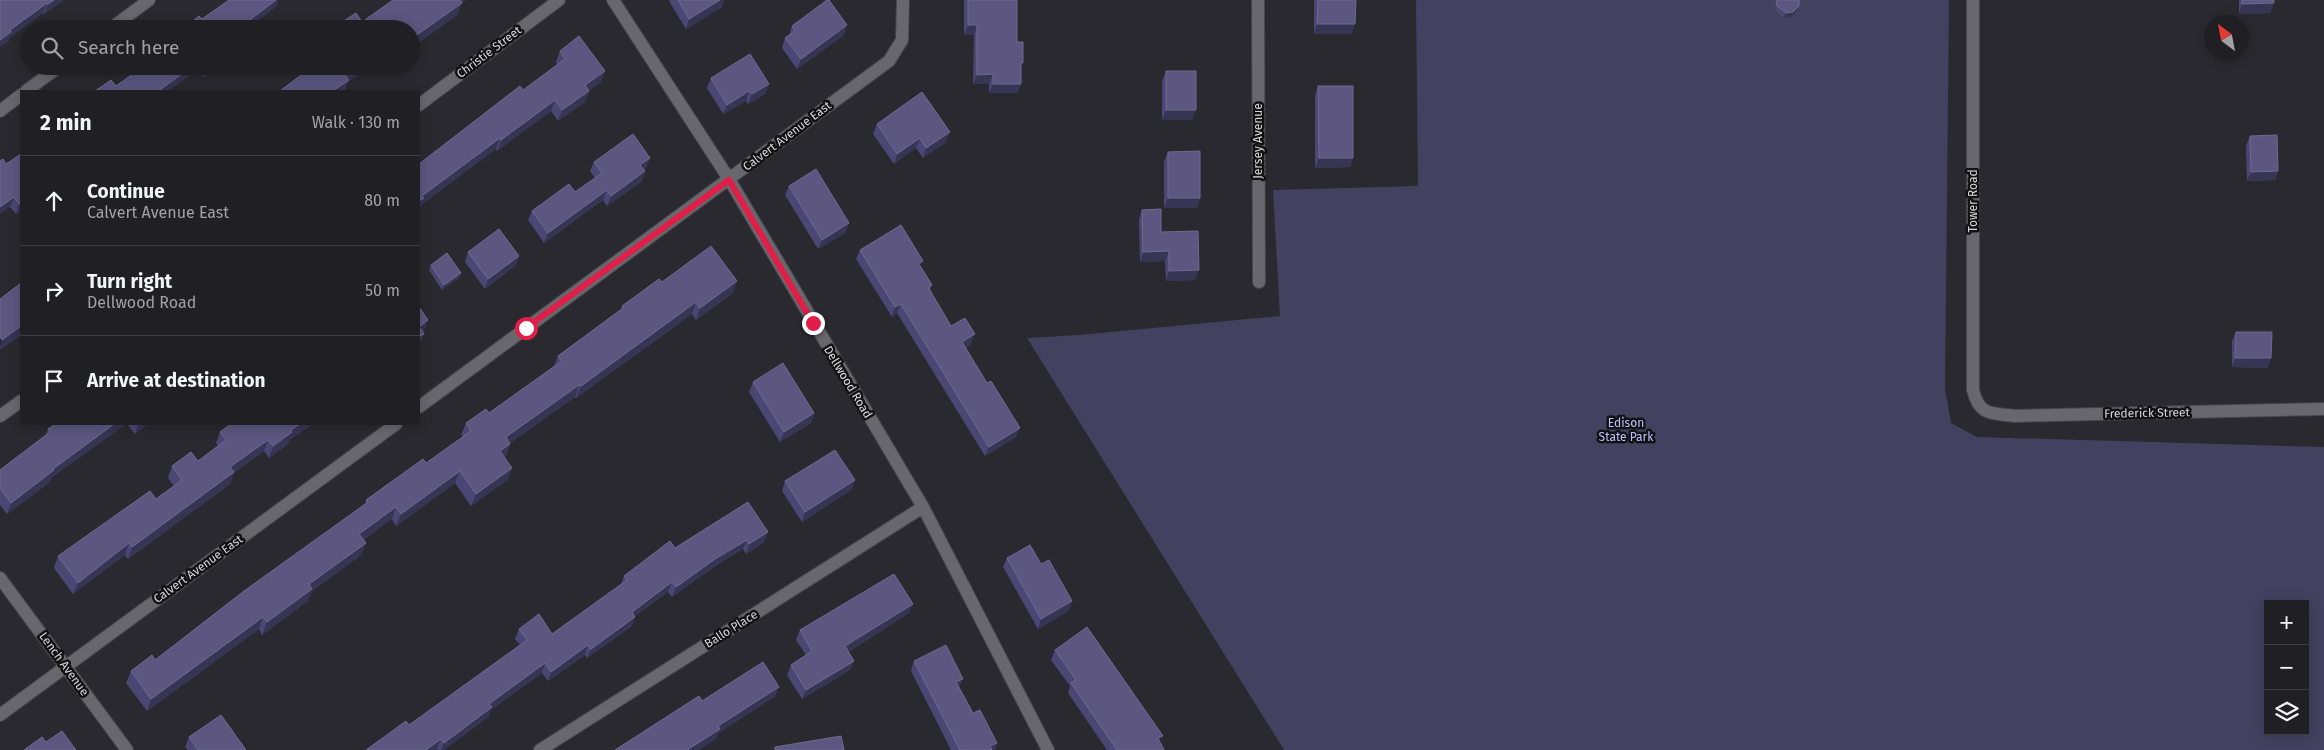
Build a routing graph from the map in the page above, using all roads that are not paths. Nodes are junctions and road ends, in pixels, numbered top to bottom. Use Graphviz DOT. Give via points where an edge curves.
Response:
graph roads {
  1 [pos="149,0"];
  2 [pos="559,0"];
  3 [pos="613,0"];
  4 [pos="1258,0"];
  5 [pos="1973,0"];
  6 [pos="904,3"];
  7 [pos="122,20"];
  8 [pos="48,75"];
  9 [pos="27,90"];
  10 [pos="20,96"];
  11 [pos="420,104"];
  12 [pos="0,111"];
  13 [pos="729,180"];
  14 [pos="1259,282"];
  15 [pos="1975,401"];
  16 [pos="20,402"];
  17 [pos="420,406"];
  18 [pos="2324,409"];
  19 [pos="0,416"];
  20 [pos="395,425"];
  21 [pos="922,507"];
  22 [pos="0,578"];
  23 [pos="66,666"];
  24 [pos="0,715"];
  25 [pos="127,750"];
  26 [pos="540,750"];
  27 [pos="1048,750"];
  1 -- 7 [label="street"];
  2 -- 11 [label="street, Christie Street"];
  3 -- 13 [label="street, Dellwood Road"];
  4 -- 14 [label="street, Jersey Avenue"];
  5 -- 15 [label="street, Tower Road"];
  6 -- 13 [label="street, Calvert Avenue East" via="902,40 889,61"];
  8 -- 9 [label="street"];
  10 -- 12 [label="street"];
  13 -- 17 [label="street, Calvert Avenue East"];
  13 -- 21 [label="street, Dellwood Road"];
  15 -- 18 [label="street, Frederick Street" via="1982,410 2015,416"];
  16 -- 19 [label="street"];
  20 -- 23 [label="street, Calvert Avenue East"];
  21 -- 26 [label="street, Ballo Place"];
  21 -- 27 [label="street, Dellwood Road"];
  22 -- 23 [label="street, Lench Avenue"];
  23 -- 24 [label="street, Calvert Avenue East"];
  23 -- 25 [label="street, Lench Avenue"];
}
